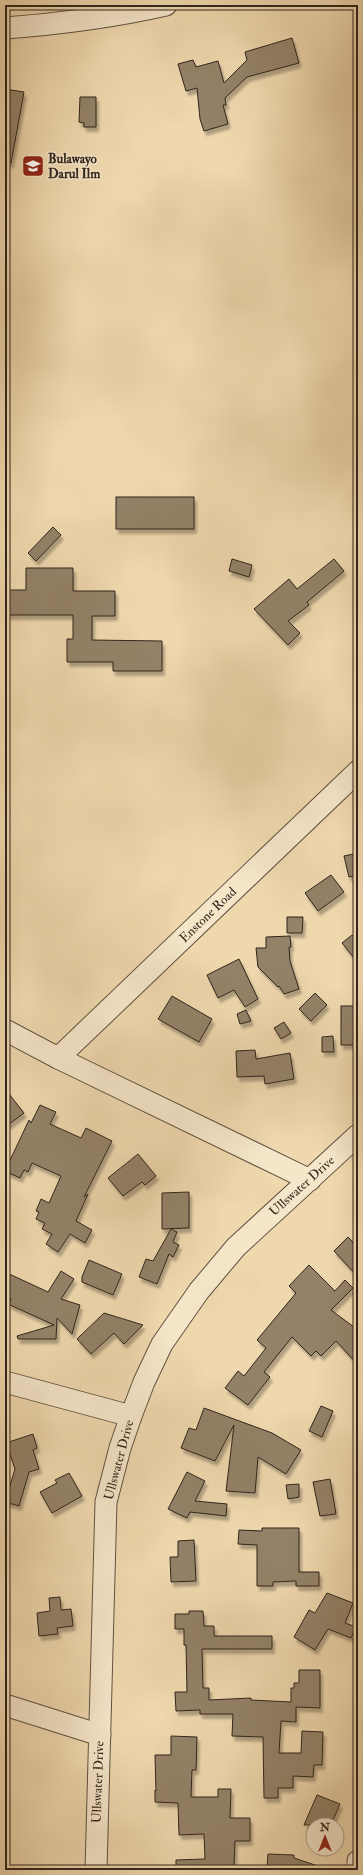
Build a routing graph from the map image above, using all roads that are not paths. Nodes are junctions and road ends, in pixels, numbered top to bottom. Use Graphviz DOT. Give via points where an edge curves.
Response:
graph roads {
  1 [pos="166,5"];
  2 [pos="5,28"];
  3 [pos="358,771"];
  4 [pos="5,1030"];
  5 [pos="58,1058"];
  6 [pos="358,1135"];
  7 [pos="310,1180"];
  8 [pos="5,1382"];
  9 [pos="131,1416"];
  10 [pos="5,1705"];
  11 [pos="100,1735"];
  12 [pos="358,1861"];
  13 [pos="96,1870"];
  14 [pos="358,1870"];
  1 -- 2 [label="street" via="129,13"];
  3 -- 5 [label="street, Enstone Road"];
  4 -- 5 [label="street"];
  5 -- 7 [label="street"];
  6 -- 7 [label="street, Ullswater Drive"];
  7 -- 9 [label="street, Ullswater Drive" via="236,1247 199,1291 162,1344"];
  8 -- 9 [label="street"];
  9 -- 11 [label="street, Ullswater Drive" via="106,1502"];
  10 -- 11 [label="street"];
  11 -- 13 [label="street, Ullswater Drive"];
  12 -- 14 [label="street"];
}
